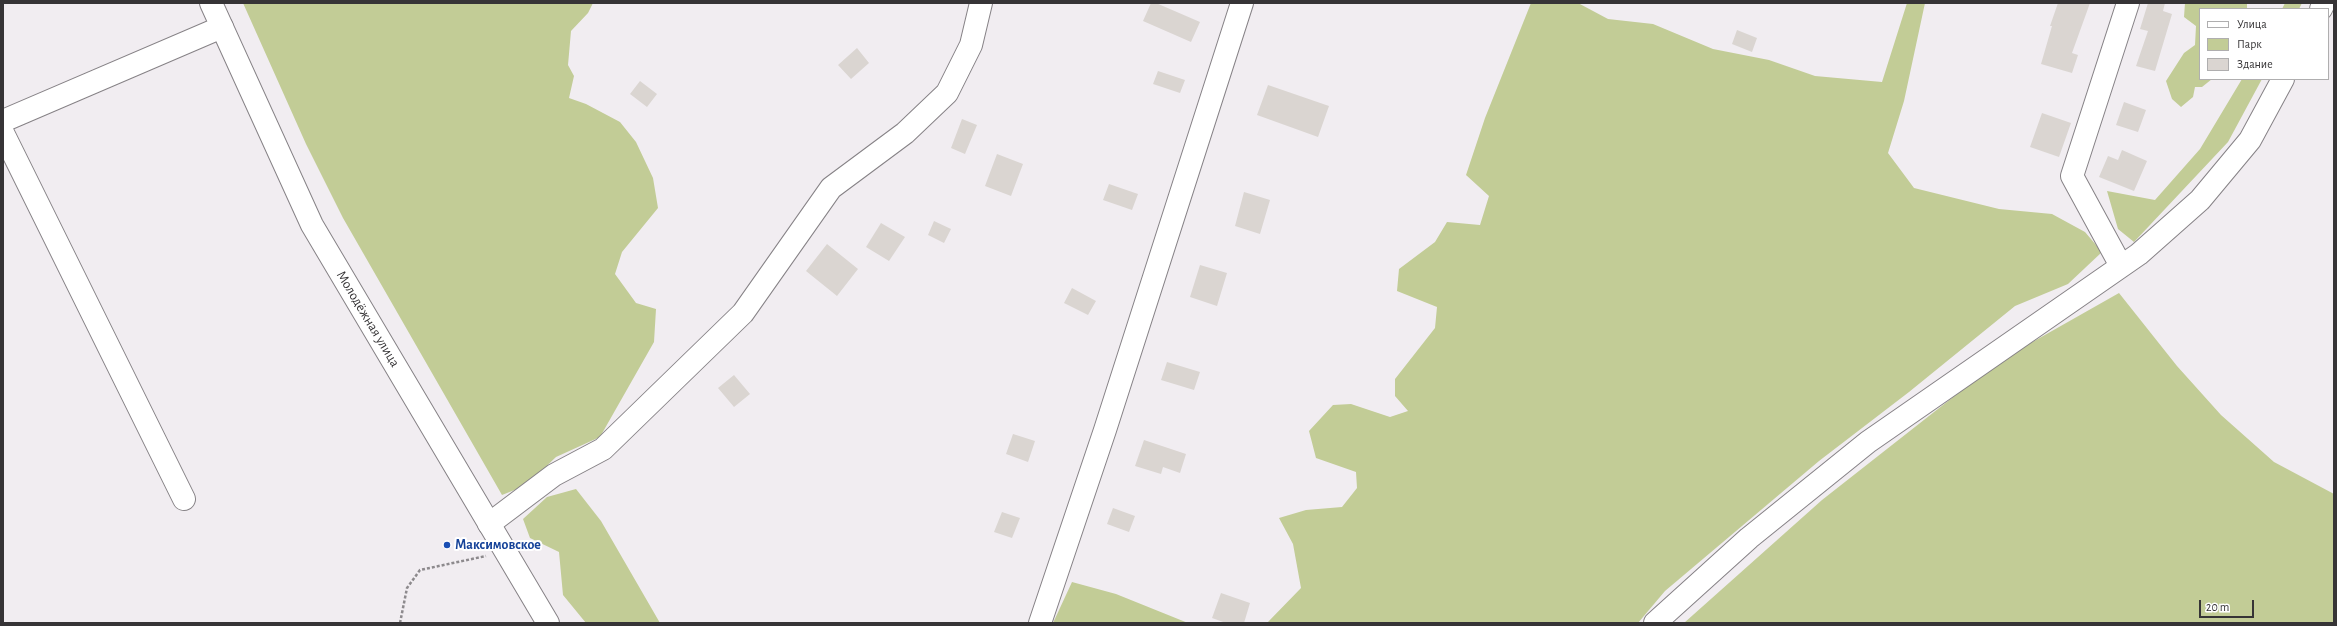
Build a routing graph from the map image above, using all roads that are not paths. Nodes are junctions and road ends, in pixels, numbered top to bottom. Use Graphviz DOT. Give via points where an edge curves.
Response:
graph roads {
  1 [pos="211,3"];
  2 [pos="981,3"];
  3 [pos="1242,3"];
  4 [pos="2128,3"];
  5 [pos="222,28"];
  6 [pos="2283,80"];
  7 [pos="3,121"];
  8 [pos="3,133"];
  9 [pos="2121,266"];
  10 [pos="184,499"];
  11 [pos="489,524"];
  12 [pos="548,623"];
  13 [pos="1040,623"];
  14 [pos="1655,623"];
  1 -- 5 [label="street, Молодёжная улица"];
  2 -- 11 [label="street" via="971,45 947,93 905,133 831,188 743,313 603,449 554,475"];
  3 -- 13 [label="street" via="1105,430"];
  4 -- 9 [label="street" via="2072,176"];
  5 -- 7 [label="street"];
  5 -- 11 [label="street, Молодёжная улица" via="312,225"];
  6 -- 9 [label="street" via="2250,140 2200,200"];
  8 -- 10 [label="street"];
  9 -- 14 [label="street" via="1868,442 1749,538"];
  11 -- 12 [label="street, Молодёжная улица"];
}
